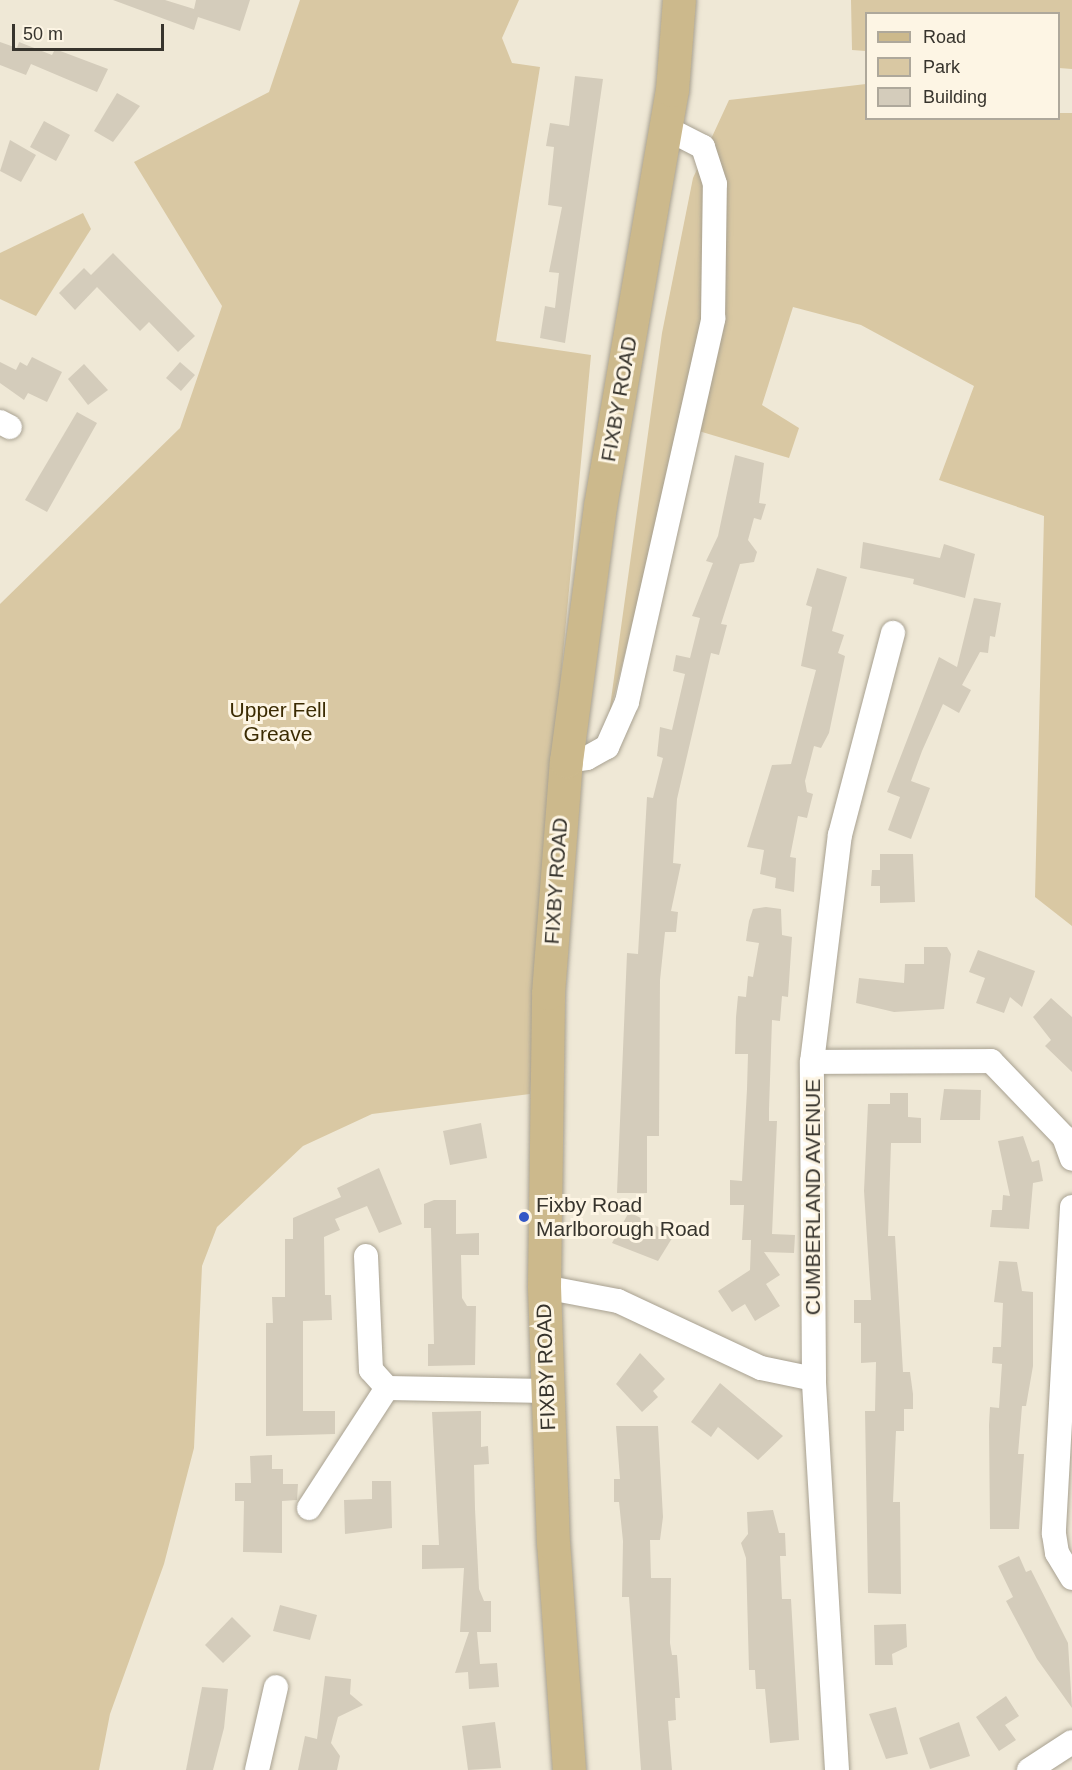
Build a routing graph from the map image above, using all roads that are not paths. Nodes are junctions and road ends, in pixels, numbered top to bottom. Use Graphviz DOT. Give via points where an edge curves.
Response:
graph roads {
  1 [pos="679,0"];
  2 [pos="666,128"];
  3 [pos="893,633"];
  4 [pos="566,761"];
  5 [pos="813,1062"];
  6 [pos="1072,1159"];
  7 [pos="1072,1207"];
  8 [pos="366,1256"];
  9 [pos="544,1287"];
  10 [pos="814,1379"];
  11 [pos="387,1388"];
  12 [pos="547,1391"];
  13 [pos="309,1508"];
  14 [pos="1072,1578"];
  15 [pos="276,1687"];
  16 [pos="1072,1742"];
  17 [pos="257,1770"];
  18 [pos="570,1770"];
  19 [pos="837,1770"];
  20 [pos="1029,1770"];
  1 -- 2 [label="main road, FIXBY ROAD"];
  2 -- 4 [label="main road, FIXBY ROAD" via="600,506"];
  2 -- 4 [label="street" via="703,147 715,184 713,319 627,702 607,747 587,759"];
  3 -- 5 [label="street, CUMBERLAND AVENUE" via="840,835"];
  4 -- 9 [label="main road, FIXBY ROAD" via="548,993"];
  5 -- 6 [label="street" via="991,1061 1064,1137"];
  5 -- 10 [label="street, CUMBERLAND AVENUE"];
  7 -- 14 [label="street" via="1054,1534 1057,1553"];
  8 -- 11 [label="street" via="371,1370"];
  9 -- 10 [label="street" via="618,1301 761,1368"];
  9 -- 12 [label="main road, FIXBY ROAD"];
  10 -- 19 [label="street, CUMBERLAND AVENUE"];
  11 -- 12 [label="street"];
  11 -- 13 [label="street"];
  12 -- 18 [label="main road, FIXBY ROAD" via="561,1697"];
  15 -- 17 [label="street"];
  16 -- 20 [label="street"];
}
